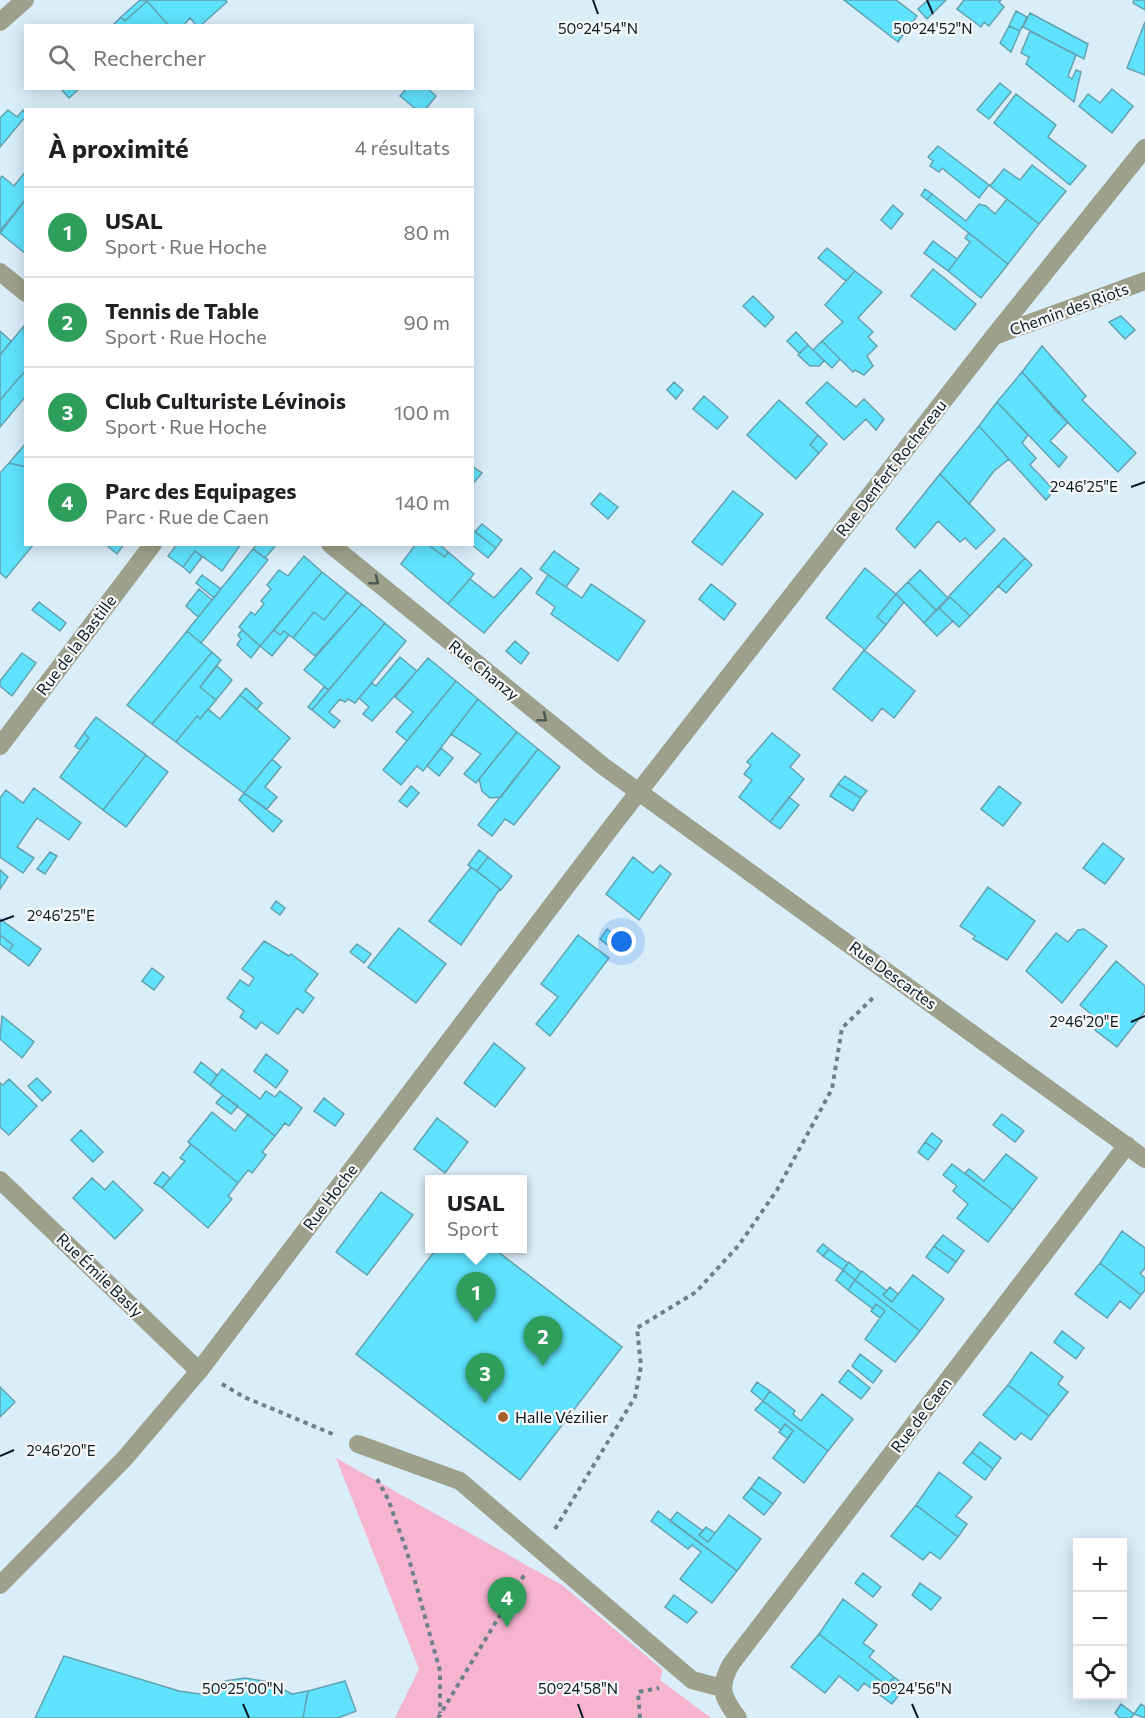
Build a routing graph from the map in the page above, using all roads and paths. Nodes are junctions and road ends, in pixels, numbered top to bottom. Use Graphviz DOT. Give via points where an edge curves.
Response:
graph roads {
  1 [pos="25,0"];
  2 [pos="0,22"];
  3 [pos="1145,148"];
  4 [pos="0,272"];
  5 [pos="1145,281"];
  6 [pos="24,291"];
  7 [pos="994,336"];
  8 [pos="151,546"];
  9 [pos="332,546"];
  10 [pos="0,746"];
  11 [pos="640,791"];
  12 [pos="892,975"];
  13 [pos="1127,1145"];
  14 [pos="1145,1159"];
  15 [pos="0,1180"];
  16 [pos="199,1371"];
  17 [pos="358,1444"];
  18 [pos="540,1552"];
  19 [pos="0,1585"];
  20 [pos="722,1688"];
  21 [pos="638,1692"];
  22 [pos="439,1716"];
  23 [pos="640,1718"];
  24 [pos="738,1718"];
  1 -- 2 [label="street"];
  3 -- 7 [label="street, Rue Denfert Rochereau"];
  4 -- 6 [label="street"];
  5 -- 7 [label="street, Chemin des Riots"];
  7 -- 11 [label="street, Rue Denfert Rochereau"];
  8 -- 10 [label="street, Rue de la Bastille"];
  9 -- 11 [label="street, Rue Chanzy, one-way" via="603,766"];
  11 -- 12 [label="street, Rue Descartes"];
  11 -- 16 [label="street, Rue Hoche"];
  12 -- 13 [label="street, Rue Descartes"];
  12 -- 18 [label="path" via="842,1028 832,1089 777,1190 739,1245 696,1292 637,1328 641,1366 635,1397"];
  13 -- 14 [label="street, Rue Descartes"];
  13 -- 20 [label="street, Rue de Caen" via="731,1664"];
  15 -- 16 [label="street, Rue Émile Basly"];
  16 -- 17 [label="path" via="244,1396"];
  16 -- 19 [label="street, Rue Hoche" via="125,1458"];
  17 -- 18 [label="street" via="460,1482"];
  17 -- 22 [label="path" via="388,1499 407,1552 440,1671"];
  18 -- 20 [label="street" via="692,1680"];
  18 -- 22 [label="path"];
  20 -- 24 [label="street"];
  21 -- 23 [label="path"];
}
